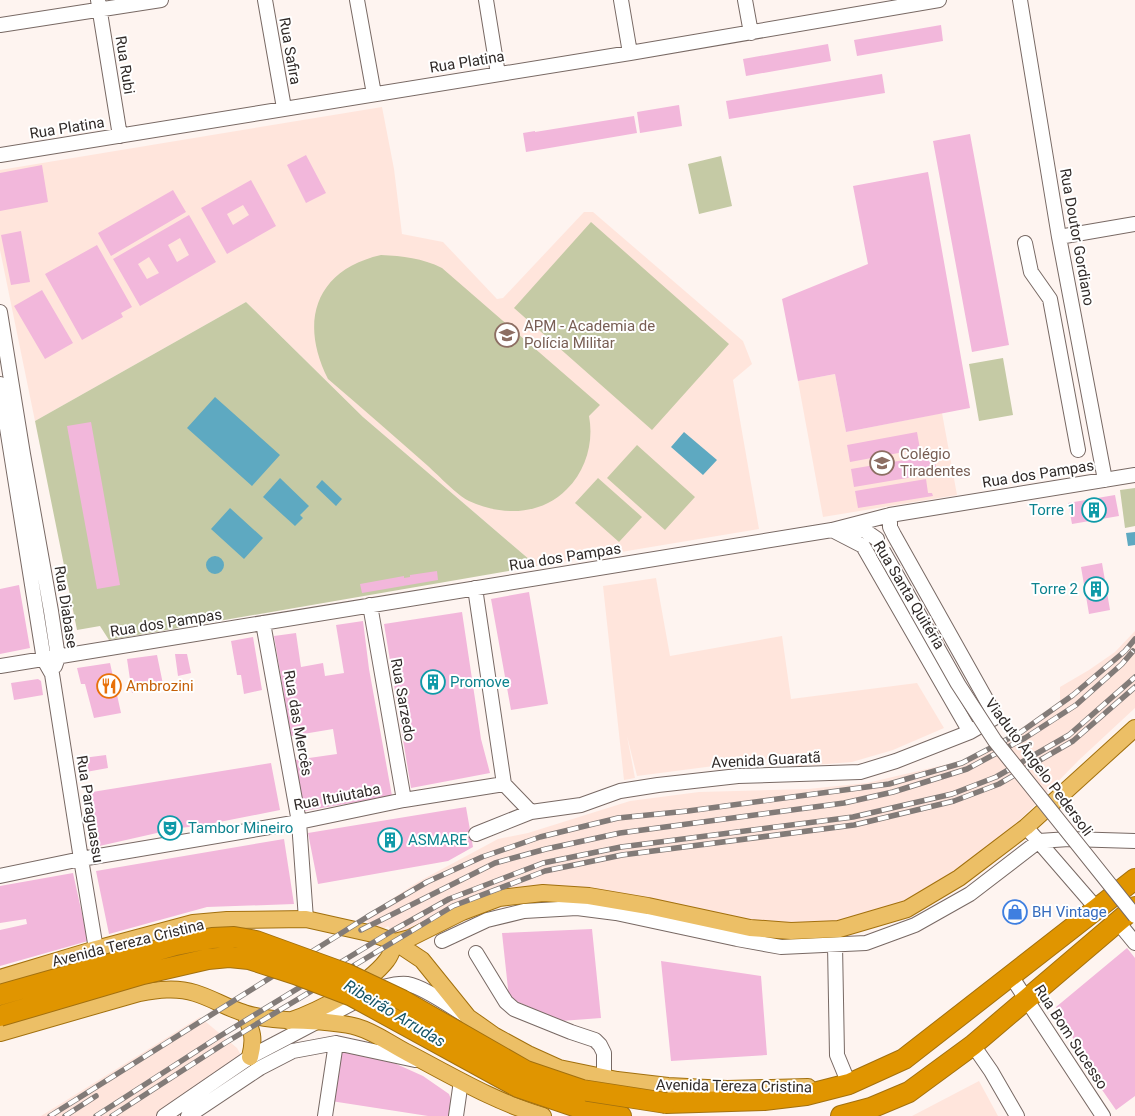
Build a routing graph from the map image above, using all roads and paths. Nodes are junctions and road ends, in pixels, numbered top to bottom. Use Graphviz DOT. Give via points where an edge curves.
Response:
graph roads {
  1 [pos="161,0"];
  2 [pos="265,0"];
  3 [pos="358,0"];
  4 [pos="486,0"];
  5 [pos="621,0"];
  6 [pos="745,0"];
  7 [pos="939,0"];
  8 [pos="1020,0"];
  9 [pos="99,5"];
  10 [pos="872,6"];
  11 [pos="0,25"];
  12 [pos="751,33"];
  13 [pos="630,53"];
  14 [pos="498,74"];
  15 [pos="374,94"];
  16 [pos="284,108"];
  17 [pos="120,136"];
  18 [pos="0,155"];
  19 [pos="1135,224"];
  20 [pos="1059,237"];
  21 [pos="1025,243"];
  22 [pos="0,312"];
  23 [pos="0,384"];
  24 [pos="7,417"];
  25 [pos="1078,450"];
  26 [pos="1135,475"];
  27 [pos="1105,480"];
  28 [pos="890,515"];
  29 [pos="832,530"];
  30 [pos="880,545"];
  31 [pos="475,588"];
  32 [pos="370,605"];
  33 [pos="263,623"];
  34 [pos="51,659"];
  35 [pos="0,666"];
  36 [pos="52,674"];
  37 [pos="996,717"];
  38 [pos="1135,728"];
  39 [pos="970,732"];
  40 [pos="504,784"];
  41 [pos="404,800"];
  42 [pos="531,812"];
  43 [pos="299,822"];
  44 [pos="1026,827"];
  45 [pos="476,834"];
  46 [pos="1135,841"];
  47 [pos="1039,842"];
  48 [pos="80,859"];
  49 [pos="0,876"];
  50 [pos="1135,879"];
  51 [pos="1135,907"];
  52 [pos="1097,909"];
  53 [pos="306,919"];
  54 [pos="1126,919"];
  55 [pos="442,941"];
  56 [pos="395,942"];
  57 [pos="1135,943"];
  58 [pos="835,945"];
  59 [pos="96,949"];
  60 [pos="476,954"];
  61 [pos="1011,976"];
  62 [pos="0,978"];
  63 [pos="0,995"];
  64 [pos="364,998"];
  65 [pos="1027,999"];
  66 [pos="245,1014"];
  67 [pos="0,1016"];
  68 [pos="468,1017"];
  69 [pos="323,1019"];
  70 [pos="289,1021"];
  71 [pos="0,1033"];
  72 [pos="381,1039"];
  73 [pos="336,1043"];
  74 [pos="973,1045"];
  75 [pos="250,1057"];
  76 [pos="426,1063"];
  77 [pos="604,1078"];
  78 [pos="460,1081"];
  79 [pos="843,1086"];
  80 [pos="164,1116"];
  81 [pos="188,1116"];
  82 [pos="325,1116"];
  83 [pos="456,1116"];
  84 [pos="543,1116"];
  85 [pos="621,1116"];
  86 [pos="841,1116"];
  87 [pos="1017,1116"];
  88 [pos="1103,1116"];
  1 -- 9 [label="street"];
  2 -- 16 [label="street, Rua Safira"];
  3 -- 15 [label="street"];
  4 -- 14 [label="street"];
  5 -- 13 [label="street"];
  6 -- 12 [label="street"];
  7 -- 10 [label="street, Rua Platina"];
  8 -- 20 [label="street, Rua Doutor Gordiano"];
  9 -- 11 [label="street"];
  9 -- 17 [label="street, Rua Rubi"];
  10 -- 12 [label="street, Rua Platina"];
  12 -- 13 [label="street, Rua Platina"];
  13 -- 14 [label="street, Rua Platina"];
  14 -- 15 [label="street, Rua Platina"];
  15 -- 16 [label="street, Rua Platina"];
  16 -- 17 [label="street, Rua Platina"];
  17 -- 18 [label="street, Rua Platina"];
  19 -- 20 [label="street"];
  20 -- 27 [label="street, Rua Doutor Gordiano"];
  21 -- 25 [label="street" via="1031,272 1050,299"];
  22 -- 24 [label="street, Rua Diabase"];
  23 -- 24 [label="street, Rua Diabase"];
  24 -- 34 [label="street, Rua Diabase"];
  26 -- 27 [label="street, Rua dos Pampas"];
  27 -- 28 [label="street, Rua dos Pampas"];
  28 -- 29 [label="street, Rua dos Pampas"];
  28 -- 30 [label="street, Rua Santa Quitéria" via="877,527"];
  28 -- 37 [label="street, Rua Santa Quitéria" via="894,535"];
  29 -- 30 [label="street, Rua Santa Quitéria" via="864,530"];
  29 -- 31 [label="street, Rua dos Pampas"];
  29 -- 39 [label="street, Rua Santa Quitéria" via="863,546"];
  30 -- 54 [label="street, Viaduto Ângelo Pedersoli, bridge" via="958,684 995,741"];
  31 -- 32 [label="street, Rua dos Pampas"];
  31 -- 40 [label="street"];
  32 -- 33 [label="street, Rua dos Pampas"];
  32 -- 41 [label="street, Rua Sarzedo"];
  33 -- 34 [label="street, Rua dos Pampas"];
  33 -- 43 [label="street, Rua das Mercês"];
  34 -- 35 [label="street, Rua dos Pampas"];
  34 -- 36 [label="street, Rua Diabase"];
  36 -- 48 [label="street, Rua Paraguassu"];
  37 -- 39 [label="street, Avenida Guaratã"];
  38 -- 44 [label="main road"];
  39 -- 42 [label="street, Avenida Guaratã" via="860,772 738,776 658,784 620,791 581,805"];
  40 -- 41 [label="street, Rua Ituiutaba"];
  40 -- 42 [label="street"];
  41 -- 43 [label="street, Rua Ituiutaba"];
  42 -- 45 [label="street, Avenida Guaratã"];
  43 -- 48 [label="street, Rua Ituiutaba"];
  43 -- 53 [label="street, Rua das Mercês"];
  44 -- 47 [label="street"];
  44 -- 56 [label="main road" via="959,878 906,909 840,930 750,928 648,906 543,892 499,898"];
  46 -- 47 [label="street" via="1070,839"];
  47 -- 52 [label="street"];
  47 -- 58 [label="street" via="970,894 914,925 866,943"];
  48 -- 49 [label="street, Rua Ituiutaba"];
  48 -- 59 [label="street, Rua Paraguassu"];
  50 -- 52 [label="highway, Avenida Tereza Cristina"];
  51 -- 54 [label="highway"];
  52 -- 61 [label="highway, Avenida Tereza Cristina"];
  53 -- 56 [label="main road, Avenida Tereza Cristina"];
  53 -- 59 [label="main road, Avenida Tereza Cristina" via="193,923"];
  54 -- 57 [label="street"];
  54 -- 65 [label="highway"];
  55 -- 58 [label="street" via="487,920 524,911 577,908 781,947"];
  56 -- 68 [label="main road, Avenida Tereza Cristina" via="422,960"];
  56 -- 70 [label="main road" via="389,958 375,974 328,1005"];
  58 -- 79 [label="street" via="837,1055"];
  59 -- 62 [label="main road, Avenida Tereza Cristina"];
  60 -- 77 [label="street" via="514,1010 595,1040 604,1053"];
  61 -- 65 [label="street, Rua Bom Sucesso"];
  61 -- 79 [label="highway, Avenida Tereza Cristina" via="904,1059"];
  63 -- 79 [label="highway, Avenida Tereza Cristina, bridge" via="176,945 234,936 347,974 402,1000 526,1071 582,1090 666,1103 764,1100"];
  64 -- 68 [label="street" via="383,986 407,984"];
  64 -- 69 [label="street"];
  64 -- 72 [label="main road" via="367,1017"];
  65 -- 74 [label="highway"];
  65 -- 88 [label="street, Rua Bom Sucesso"];
  66 -- 70 [label="main road"];
  66 -- 71 [label="main road" via="195,992 158,990"];
  66 -- 75 [label="main road" via="254,1043"];
  67 -- 85 [label="highway, bridge" via="143,974 208,959 248,959 352,996 518,1087 577,1107"];
  68 -- 77 [label="main road, Avenida Tereza Cristina" via="495,1036 559,1068"];
  69 -- 70 [label="main road"];
  69 -- 72 [label="main road" via="359,1028"];
  69 -- 75 [label="street"];
  72 -- 76 [label="main road"];
  73 -- 76 [label="street"];
  73 -- 81 [label="street" via="293,1050"];
  73 -- 82 [label="street"];
  74 -- 86 [label="highway" via="909,1092 872,1108"];
  74 -- 87 [label="street"];
  75 -- 80 [label="street"];
  76 -- 78 [label="main road"];
  77 -- 79 [label="main road, Avenida Tereza Cristina" via="726,1089"];
  78 -- 83 [label="street"];
  78 -- 84 [label="main road" via="519,1109"];
}
